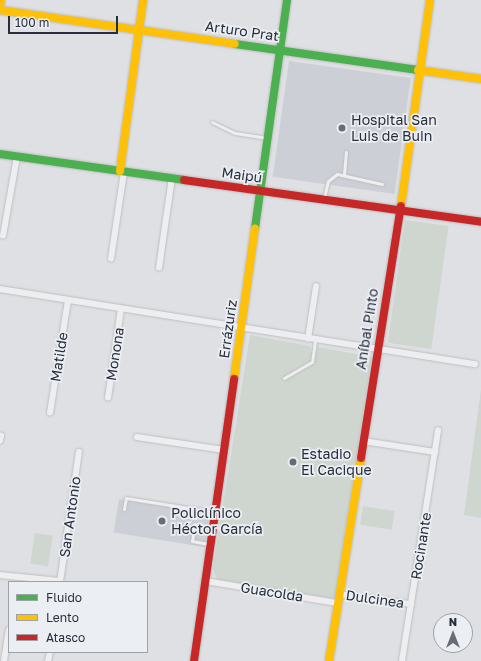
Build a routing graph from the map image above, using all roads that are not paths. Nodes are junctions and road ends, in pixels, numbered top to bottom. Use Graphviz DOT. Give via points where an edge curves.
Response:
graph roads {
  1 [pos="1,0"];
  2 [pos="143,0"];
  3 [pos="287,0"];
  4 [pos="430,0"];
  5 [pos="0,5"];
  6 [pos="0,10"];
  7 [pos="139,30"];
  8 [pos="280,49"];
  9 [pos="421,71"];
  10 [pos="481,79"];
  11 [pos="212,122"];
  12 [pos="268,138"];
  13 [pos="346,152"];
  14 [pos="0,154"];
  15 [pos="17,157"];
  16 [pos="122,171"];
  17 [pos="344,174"];
  18 [pos="172,178"];
  19 [pos="382,184"];
  20 [pos="260,191"];
  21 [pos="324,200"];
  22 [pos="398,211"];
  23 [pos="481,222"];
  24 [pos="3,236"];
  25 [pos="111,259"];
  26 [pos="159,268"];
  27 [pos="316,287"];
  28 [pos="0,289"];
  29 [pos="68,300"];
  30 [pos="121,309"];
  31 [pos="241,329"];
  32 [pos="308,339"];
  33 [pos="315,340"];
  34 [pos="377,350"];
  35 [pos="475,364"];
  36 [pos="284,378"];
  37 [pos="108,398"];
  38 [pos="50,413"];
  39 [pos="438,431"];
  40 [pos="137,437"];
  41 [pos="363,441"];
  42 [pos="224,450"];
  43 [pos="80,452"];
  44 [pos="435,452"];
  45 [pos="124,509"];
  46 [pos="216,512"];
  47 [pos="195,524"];
  48 [pos="211,544"];
  49 [pos="0,575"];
  50 [pos="51,581"];
  51 [pos="60,581"];
  52 [pos="206,581"];
  53 [pos="339,594"];
  54 [pos="338,603"];
  55 [pos="411,604"];
  56 [pos="8,636"];
  57 [pos="4,661"];
  58 [pos="194,661"];
  59 [pos="329,661"];
  60 [pos="402,661"];
  1 -- 5 [label="street"];
  2 -- 7 [label="street"];
  3 -- 8 [label="street, Errázuriz"];
  4 -- 9 [label="street, Aníbal Pinto"];
  6 -- 7 [label="street, Arturo Prat"];
  7 -- 8 [label="street, Arturo Prat"];
  7 -- 16 [label="street"];
  8 -- 9 [label="street, Arturo Prat"];
  8 -- 12 [label="street, Errázuriz"];
  9 -- 10 [label="street, Arturo Prat"];
  9 -- 22 [label="street, Aníbal Pinto"];
  11 -- 12 [label="lane" via="235,133"];
  12 -- 20 [label="street, Errázuriz"];
  13 -- 17 [label="lane"];
  14 -- 15 [label="street, Maipú"];
  15 -- 16 [label="street, Maipú"];
  15 -- 24 [label="street"];
  16 -- 18 [label="street, Maipú"];
  16 -- 25 [label="street"];
  17 -- 19 [label="lane"];
  17 -- 21 [label="lane" via="336,174 330,178"];
  18 -- 20 [label="street, Maipú"];
  18 -- 26 [label="street"];
  20 -- 21 [label="street, Maipú"];
  20 -- 31 [label="street, Errázuriz"];
  21 -- 22 [label="street, Maipú"];
  22 -- 23 [label="street, Maipú"];
  22 -- 34 [label="street, Aníbal Pinto"];
  27 -- 32 [label="street"];
  28 -- 29 [label="street"];
  29 -- 30 [label="street"];
  29 -- 38 [label="street, Matilde"];
  30 -- 31 [label="street"];
  30 -- 37 [label="street, Monona"];
  31 -- 32 [label="street"];
  31 -- 42 [label="street, Errázuriz"];
  32 -- 33 [label="street"];
  33 -- 34 [label="street"];
  33 -- 36 [label="lane" via="312,362"];
  34 -- 35 [label="street"];
  34 -- 41 [label="street, Aníbal Pinto"];
  39 -- 44 [label="street, Rocinante"];
  40 -- 42 [label="street"];
  41 -- 44 [label="street"];
  41 -- 53 [label="street, Aníbal Pinto"];
  42 -- 46 [label="street, Errázuriz"];
  43 -- 51 [label="street, San Antonio"];
  44 -- 55 [label="street, Rocinante"];
  45 -- 46 [label="lane" via="126,498"];
  46 -- 48 [label="street, Errázuriz"];
  47 -- 48 [label="lane" via="192,541"];
  48 -- 52 [label="street, Errázuriz"];
  49 -- 50 [label="street"];
  52 -- 54 [label="street, Guacolda"];
  52 -- 58 [label="street, Errázuriz"];
  53 -- 54 [label="street, Aníbal Pinto"];
  53 -- 55 [label="street, Dulcinea"];
  54 -- 59 [label="street, Aníbal Pinto"];
  55 -- 60 [label="street, Rocinante"];
  56 -- 57 [label="street"];
}
